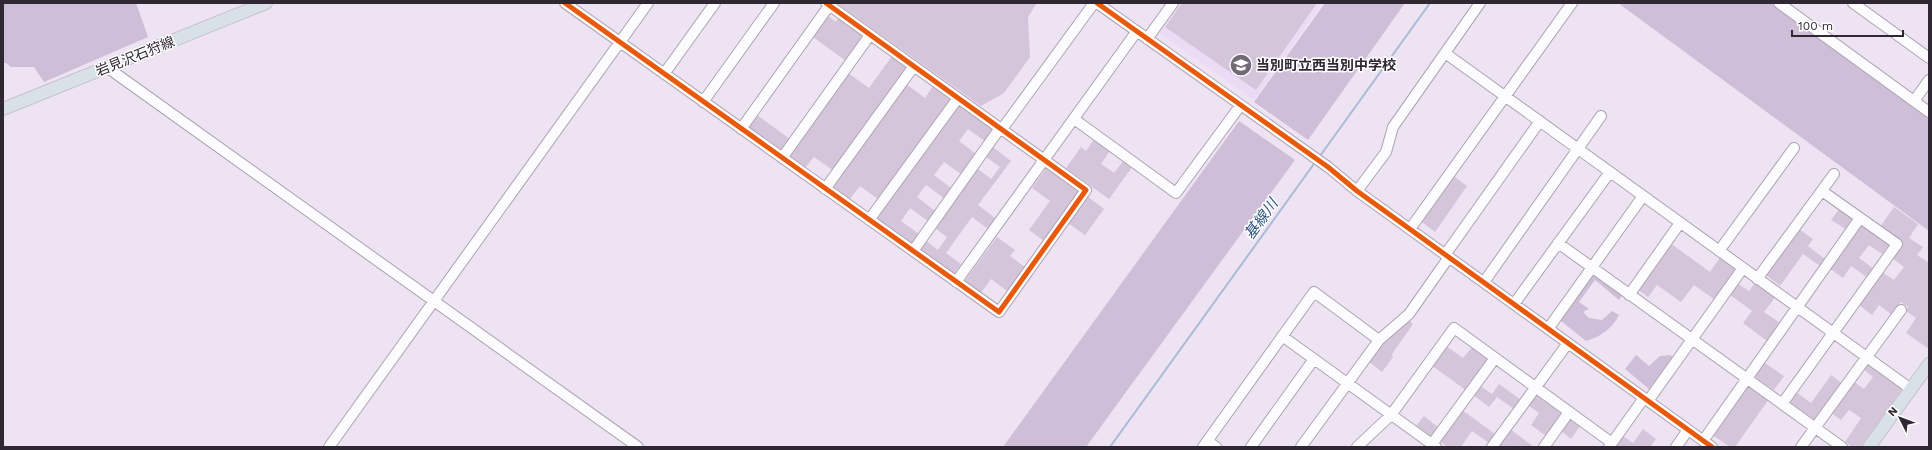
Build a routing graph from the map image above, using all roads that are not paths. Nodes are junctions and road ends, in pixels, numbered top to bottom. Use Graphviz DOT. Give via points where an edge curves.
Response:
graph roads {
  1 [pos="266,3"];
  2 [pos="565,3"];
  3 [pos="648,3"];
  4 [pos="715,3"];
  5 [pos="774,3"];
  6 [pos="1094,3"];
  7 [pos="1097,3"];
  8 [pos="1173,3"];
  9 [pos="1480,3"];
  10 [pos="1572,3"];
  11 [pos="1779,3"];
  12 [pos="1853,3"];
  13 [pos="829,4"];
  14 [pos="579,7"];
  15 [pos="1137,31"];
  16 [pos="870,35"];
  17 [pos="1147,39"];
  18 [pos="620,42"];
  19 [pos="1444,53"];
  20 [pos="1929,58"];
  21 [pos="914,66"];
  22 [pos="108,68"];
  23 [pos="664,74"];
  24 [pos="1929,80"];
  25 [pos="1505,96"];
  26 [pos="958,98"];
  27 [pos="1914,101"];
  28 [pos="703,102"];
  29 [pos="1240,106"];
  30 [pos="3,109"];
  31 [pos="1929,112"];
  32 [pos="1601,116"];
  33 [pos="1074,119"];
  34 [pos="1540,121"];
  35 [pos="1000,128"];
  36 [pos="742,129"];
  37 [pos="1794,148"];
  38 [pos="1578,149"];
  39 [pos="782,158"];
  40 [pos="1044,160"];
  41 [pos="1610,172"];
  42 [pos="1834,174"];
  43 [pos="825,189"];
  44 [pos="1357,191"];
  45 [pos="1822,191"];
  46 [pos="1643,196"];
  47 [pos="1860,218"];
  48 [pos="869,220"];
  49 [pos="1680,223"];
  50 [pos="1410,229"];
  51 [pos="1558,243"];
  52 [pos="913,251"];
  53 [pos="1719,251"];
  54 [pos="1447,256"];
  55 [pos="1592,268"];
  56 [pos="1743,268"];
  57 [pos="1758,279"];
  58 [pos="956,282"];
  59 [pos="1484,282"];
  60 [pos="1629,294"];
  61 [pos="434,300"];
  62 [pos="1514,304"];
  63 [pos="1797,307"];
  64 [pos="1901,310"];
  65 [pos="1548,329"];
  66 [pos="1833,333"];
  67 [pos="1282,336"];
  68 [pos="1692,339"];
  69 [pos="1379,340"];
  70 [pos="1568,343"];
  71 [pos="1866,357"];
  72 [pos="1495,358"];
  73 [pos="1314,360"];
  74 [pos="1929,364"];
  75 [pos="1746,378"];
  76 [pos="1347,383"];
  77 [pos="1536,387"];
  78 [pos="1911,389"];
  79 [pos="1646,399"];
  80 [pos="1782,404"];
  81 [pos="1570,412"];
  82 [pos="1391,415"];
  83 [pos="1816,428"];
  84 [pos="1688,430"];
  85 [pos="1703,441"];
  86 [pos="1205,444"];
  87 [pos="1611,445"];
  88 [pos="1359,446"];
  89 [pos="1434,446"];
  90 [pos="329,447"];
  91 [pos="638,447"];
  92 [pos="1216,447"];
  93 [pos="1251,447"];
  94 [pos="1301,447"];
  95 [pos="1492,447"];
  96 [pos="1544,447"];
  97 [pos="1676,447"];
  98 [pos="1712,447"];
  99 [pos="1801,447"];
  100 [pos="1842,447"];
  101 [pos="1869,447"];
  1 -- 22 [label="main road, 岩見沢石狩線"];
  2 -- 14 [label="street"];
  3 -- 18 [label="street"];
  4 -- 23 [label="street"];
  5 -- 28 [label="street"];
  6 -- 35 [label="street" via="1005,125"];
  7 -- 15 [label="street"];
  8 -- 17 [label="street"];
  9 -- 19 [label="street"];
  10 -- 25 [label="street"];
  11 -- 27 [label="street"];
  12 -- 20 [label="street"];
  13 -- 16 [label="street"];
  13 -- 36 [label="street"];
  14 -- 18 [label="street"];
  15 -- 17 [label="street"];
  15 -- 33 [label="street"];
  16 -- 21 [label="street"];
  16 -- 39 [label="street"];
  17 -- 29 [label="street"];
  18 -- 23 [label="street"];
  18 -- 61 [label="street"];
  19 -- 25 [label="street"];
  19 -- 44 [label="street" via="1393,127 1386,152"];
  21 -- 26 [label="street"];
  21 -- 43 [label="street"];
  22 -- 30 [label="main road, 岩見沢石狩線"];
  22 -- 61 [label="street"];
  23 -- 28 [label="street"];
  24 -- 27 [label="street"];
  25 -- 34 [label="street"];
  25 -- 50 [label="street"];
  26 -- 35 [label="street"];
  26 -- 48 [label="street"];
  27 -- 31 [label="street"];
  28 -- 36 [label="street"];
  29 -- 33 [label="street" via="1176,194"];
  29 -- 44 [label="street" via="1328,167"];
  32 -- 38 [label="street"];
  33 -- 40 [label="street"];
  34 -- 38 [label="street"];
  34 -- 54 [label="street"];
  35 -- 40 [label="street"];
  35 -- 52 [label="street"];
  36 -- 39 [label="street"];
  37 -- 53 [label="street"];
  38 -- 41 [label="street"];
  38 -- 59 [label="street"];
  39 -- 43 [label="street"];
  40 -- 58 [label="street"];
  40 -- 58 [label="street" via="1086,190 999,312"];
  41 -- 46 [label="street"];
  41 -- 51 [label="street"];
  42 -- 45 [label="street"];
  43 -- 48 [label="street"];
  44 -- 50 [label="street"];
  45 -- 47 [label="street"];
  45 -- 57 [label="street"];
  46 -- 49 [label="street"];
  46 -- 55 [label="street"];
  47 -- 63 [label="street"];
  47 -- 66 [label="street" via="1897,244"];
  48 -- 52 [label="street"];
  49 -- 53 [label="street"];
  49 -- 60 [label="street"];
  50 -- 54 [label="street"];
  51 -- 55 [label="street"];
  51 -- 62 [label="street"];
  52 -- 58 [label="street"];
  53 -- 56 [label="street"];
  54 -- 59 [label="street"];
  54 -- 69 [label="street" via="1409,314"];
  55 -- 60 [label="street"];
  55 -- 65 [label="street"];
  56 -- 57 [label="street"];
  56 -- 68 [label="street"];
  57 -- 63 [label="street"];
  59 -- 62 [label="street"];
  60 -- 68 [label="street"];
  61 -- 90 [label="street"];
  61 -- 91 [label="street"];
  62 -- 65 [label="street"];
  63 -- 66 [label="street"];
  63 -- 75 [label="street"];
  64 -- 71 [label="street"];
  65 -- 70 [label="street"];
  66 -- 71 [label="street"];
  66 -- 80 [label="street"];
  67 -- 69 [label="street" via="1314,292"];
  67 -- 73 [label="street"];
  67 -- 86 [label="street"];
  68 -- 75 [label="street"];
  68 -- 79 [label="street"];
  69 -- 76 [label="street"];
  70 -- 77 [label="street"];
  70 -- 79 [label="street"];
  71 -- 78 [label="street"];
  71 -- 83 [label="street"];
  72 -- 77 [label="street"];
  72 -- 82 [label="street" via="1454,328"];
  72 -- 89 [label="street"];
  73 -- 76 [label="street"];
  73 -- 93 [label="street"];
  74 -- 78 [label="main road"];
  75 -- 80 [label="street"];
  75 -- 85 [label="street"];
  76 -- 82 [label="street"];
  76 -- 94 [label="street"];
  77 -- 81 [label="street"];
  77 -- 95 [label="street"];
  78 -- 101 [label="main road"];
  79 -- 84 [label="street"];
  79 -- 87 [label="street"];
  80 -- 83 [label="street"];
  81 -- 87 [label="street"];
  81 -- 96 [label="street"];
  82 -- 88 [label="street"];
  82 -- 89 [label="street"];
  83 -- 99 [label="street"];
  83 -- 100 [label="street"];
  84 -- 85 [label="street"];
  84 -- 97 [label="street"];
  85 -- 98 [label="street"];
  86 -- 92 [label="street"];
}
